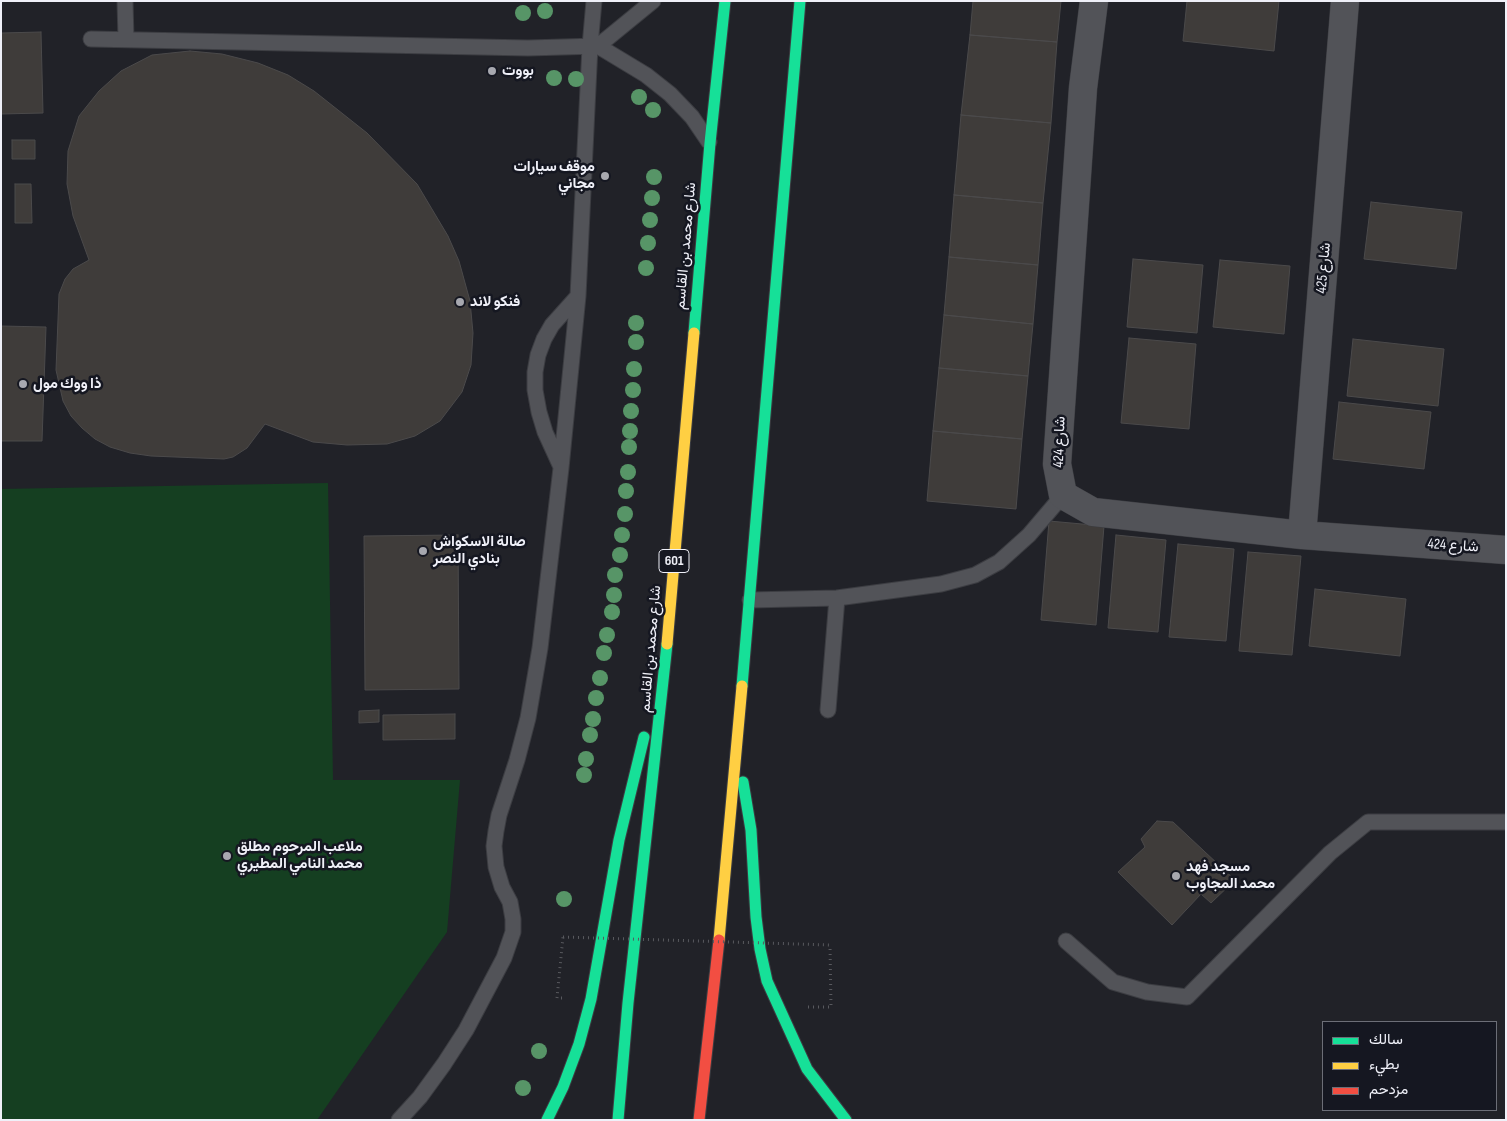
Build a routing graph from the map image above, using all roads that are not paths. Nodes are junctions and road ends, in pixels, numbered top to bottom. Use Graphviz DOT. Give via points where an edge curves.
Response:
graph roads {
  1 [pos="125,1"];
  2 [pos="594,1"];
  3 [pos="653,1"];
  4 [pos="725,1"];
  5 [pos="800,1"];
  6 [pos="1094,1"];
  7 [pos="1345,1"];
  8 [pos="91,39"];
  9 [pos="126,39"];
  10 [pos="594,46"];
  11 [pos="710,143"];
  12 [pos="578,296"];
  13 [pos="561,468"];
  14 [pos="1063,495"];
  15 [pos="1302,535"];
  16 [pos="1506,550"];
  17 [pos="837,598"];
  18 [pos="750,600"];
  19 [pos="665,672"];
  20 [pos="828,710"];
  21 [pos="736,751"];
  22 [pos="1506,822"];
  23 [pos="1066,941"];
  24 [pos="399,1120"];
  25 [pos="547,1120"];
  26 [pos="618,1120"];
  27 [pos="699,1120"];
  28 [pos="846,1120"];
  1 -- 9 [label="lane"];
  2 -- 10 [label="lane"];
  3 -- 10 [label="lane"];
  4 -- 11 [label="main road, شارع محمد بن القاسم / 601"];
  5 -- 18 [label="main road"];
  6 -- 14 [label="street, شارع 424" via="1083,88 1057,464"];
  7 -- 15 [label="street, شارع 425"];
  8 -- 9 [label="lane"];
  9 -- 10 [label="lane" via="528,48"];
  10 -- 11 [label="lane" via="646,75 670,94"];
  10 -- 12 [label="lane"];
  11 -- 19 [label="main road, شارع محمد بن القاسم / 601"];
  12 -- 13 [label="lane"];
  12 -- 13 [label="lane" via="544,339 535,372 539,412"];
  13 -- 24 [label="lane" via="535,683 517,760 499,815 494,846 496,867 510,902 513,932 504,958 466,1030 420,1097"];
  14 -- 15 [label="street, شارع 424" via="1093,512"];
  14 -- 17 [label="lane" via="1029,535 999,562 976,575 940,584"];
  15 -- 16 [label="street, شارع 424"];
  17 -- 18 [label="lane"];
  17 -- 20 [label="lane"];
  18 -- 21 [label="main road"];
  19 -- 25 [label="main road" via="632,783 584,1026 563,1087"];
  19 -- 26 [label="main road, شارع محمد بن القاسم / 601"];
  21 -- 27 [label="main road"];
  21 -- 28 [label="main road" via="751,830 756,917 768,981 807,1070"];
  22 -- 23 [label="lane" via="1368,822 1330,852 1187,997 1147,992 1113,982"];
}
